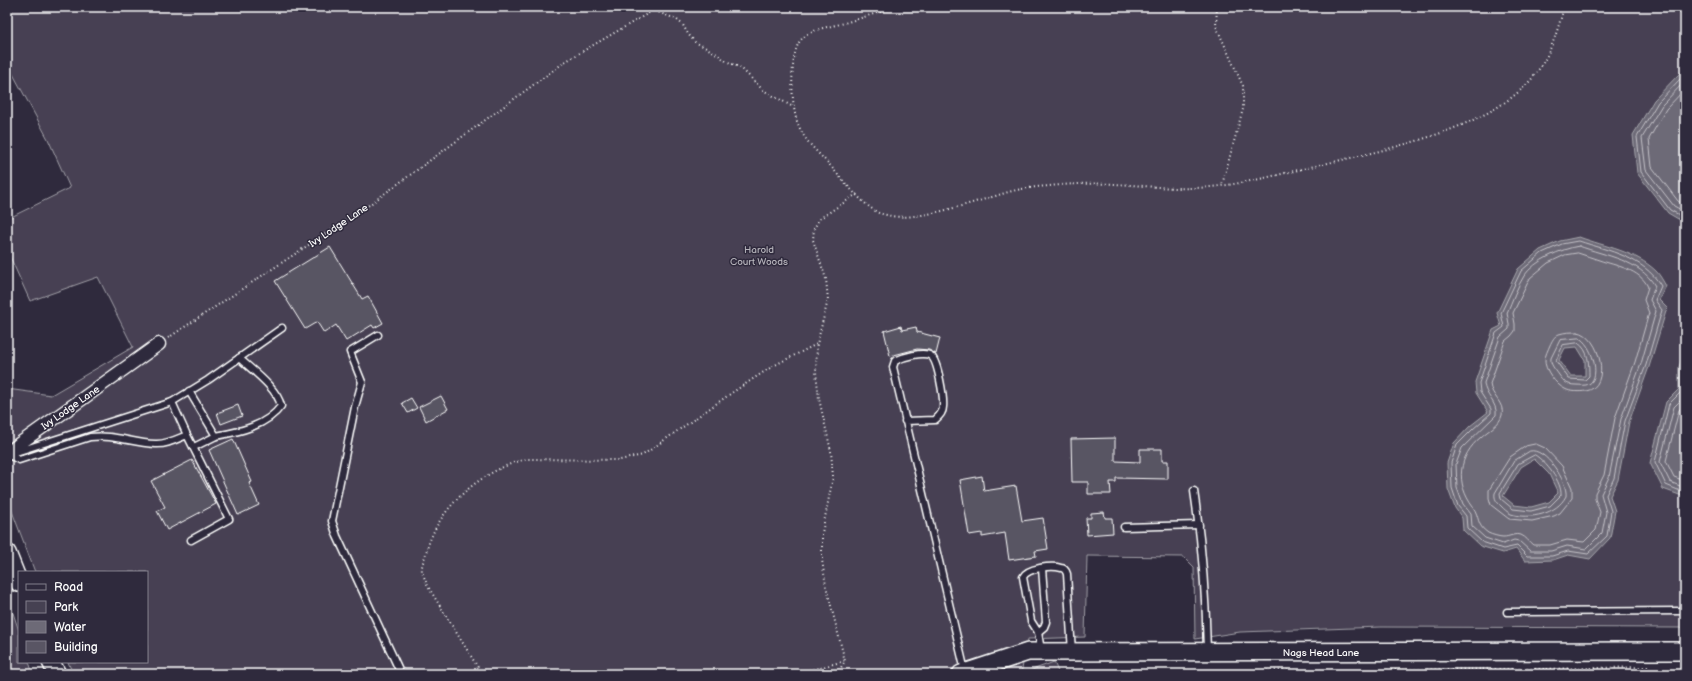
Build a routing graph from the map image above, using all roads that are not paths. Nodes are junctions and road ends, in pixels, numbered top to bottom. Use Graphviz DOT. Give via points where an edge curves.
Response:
graph roads {
  1 [pos="282,328"];
  2 [pos="378,336"];
  3 [pos="159,344"];
  4 [pos="239,358"];
  5 [pos="189,391"];
  6 [pos="172,402"];
  7 [pos="905,421"];
  8 [pos="187,435"];
  9 [pos="216,436"];
  10 [pos="194,447"];
  11 [pos="7,454"];
  12 [pos="1194,491"];
  13 [pos="1199,525"];
  14 [pos="1124,527"];
  15 [pos="191,540"];
  16 [pos="7,553"];
  17 [pos="1042,568"];
  18 [pos="18,580"];
  19 [pos="1685,611"];
  20 [pos="1507,612"];
  21 [pos="1038,632"];
  22 [pos="1041,651"];
  23 [pos="1685,651"];
  24 [pos="1072,652"];
  25 [pos="1207,652"];
  26 [pos="52,663"];
  27 [pos="969,673"];
  28 [pos="57,674"];
  29 [pos="401,674"];
  1 -- 4 [label="lane"];
  2 -- 29 [label="lane" via="350,352 362,382 332,521"];
  3 -- 11 [label="street, Ivy Lodge Lane"];
  4 -- 5 [label="lane"];
  4 -- 9 [label="lane" via="276,394 281,406 263,421 245,430"];
  5 -- 6 [label="lane"];
  5 -- 9 [label="lane"];
  6 -- 8 [label="lane"];
  6 -- 11 [label="lane"];
  7 -- 7 [label="lane" via="892,365 901,358 927,354 932,356 937,365 942,411 935,420"];
  7 -- 27 [label="lane"];
  8 -- 10 [label="lane"];
  8 -- 11 [label="lane" via="156,444 102,436 90,437 19,460"];
  9 -- 10 [label="lane"];
  10 -- 15 [label="lane" via="229,520"];
  12 -- 13 [label="lane"];
  13 -- 14 [label="lane"];
  13 -- 25 [label="lane" via="1206,599"];
  16 -- 18 [label="street"];
  17 -- 21 [label="lane" via="1046,622"];
  17 -- 21 [label="lane" via="1028,571 1023,577 1031,621"];
  17 -- 24 [label="lane" via="1061,567 1066,571"];
  19 -- 20 [label="lane"];
  21 -- 22 [label="lane"];
  22 -- 24 [label="street, Nags Head Lane"];
  22 -- 27 [label="street, Nags Head Lane" via="1028,652"];
  23 -- 25 [label="street, Nags Head Lane"];
  24 -- 25 [label="street, Nags Head Lane"];
  26 -- 28 [label="street"];
}
